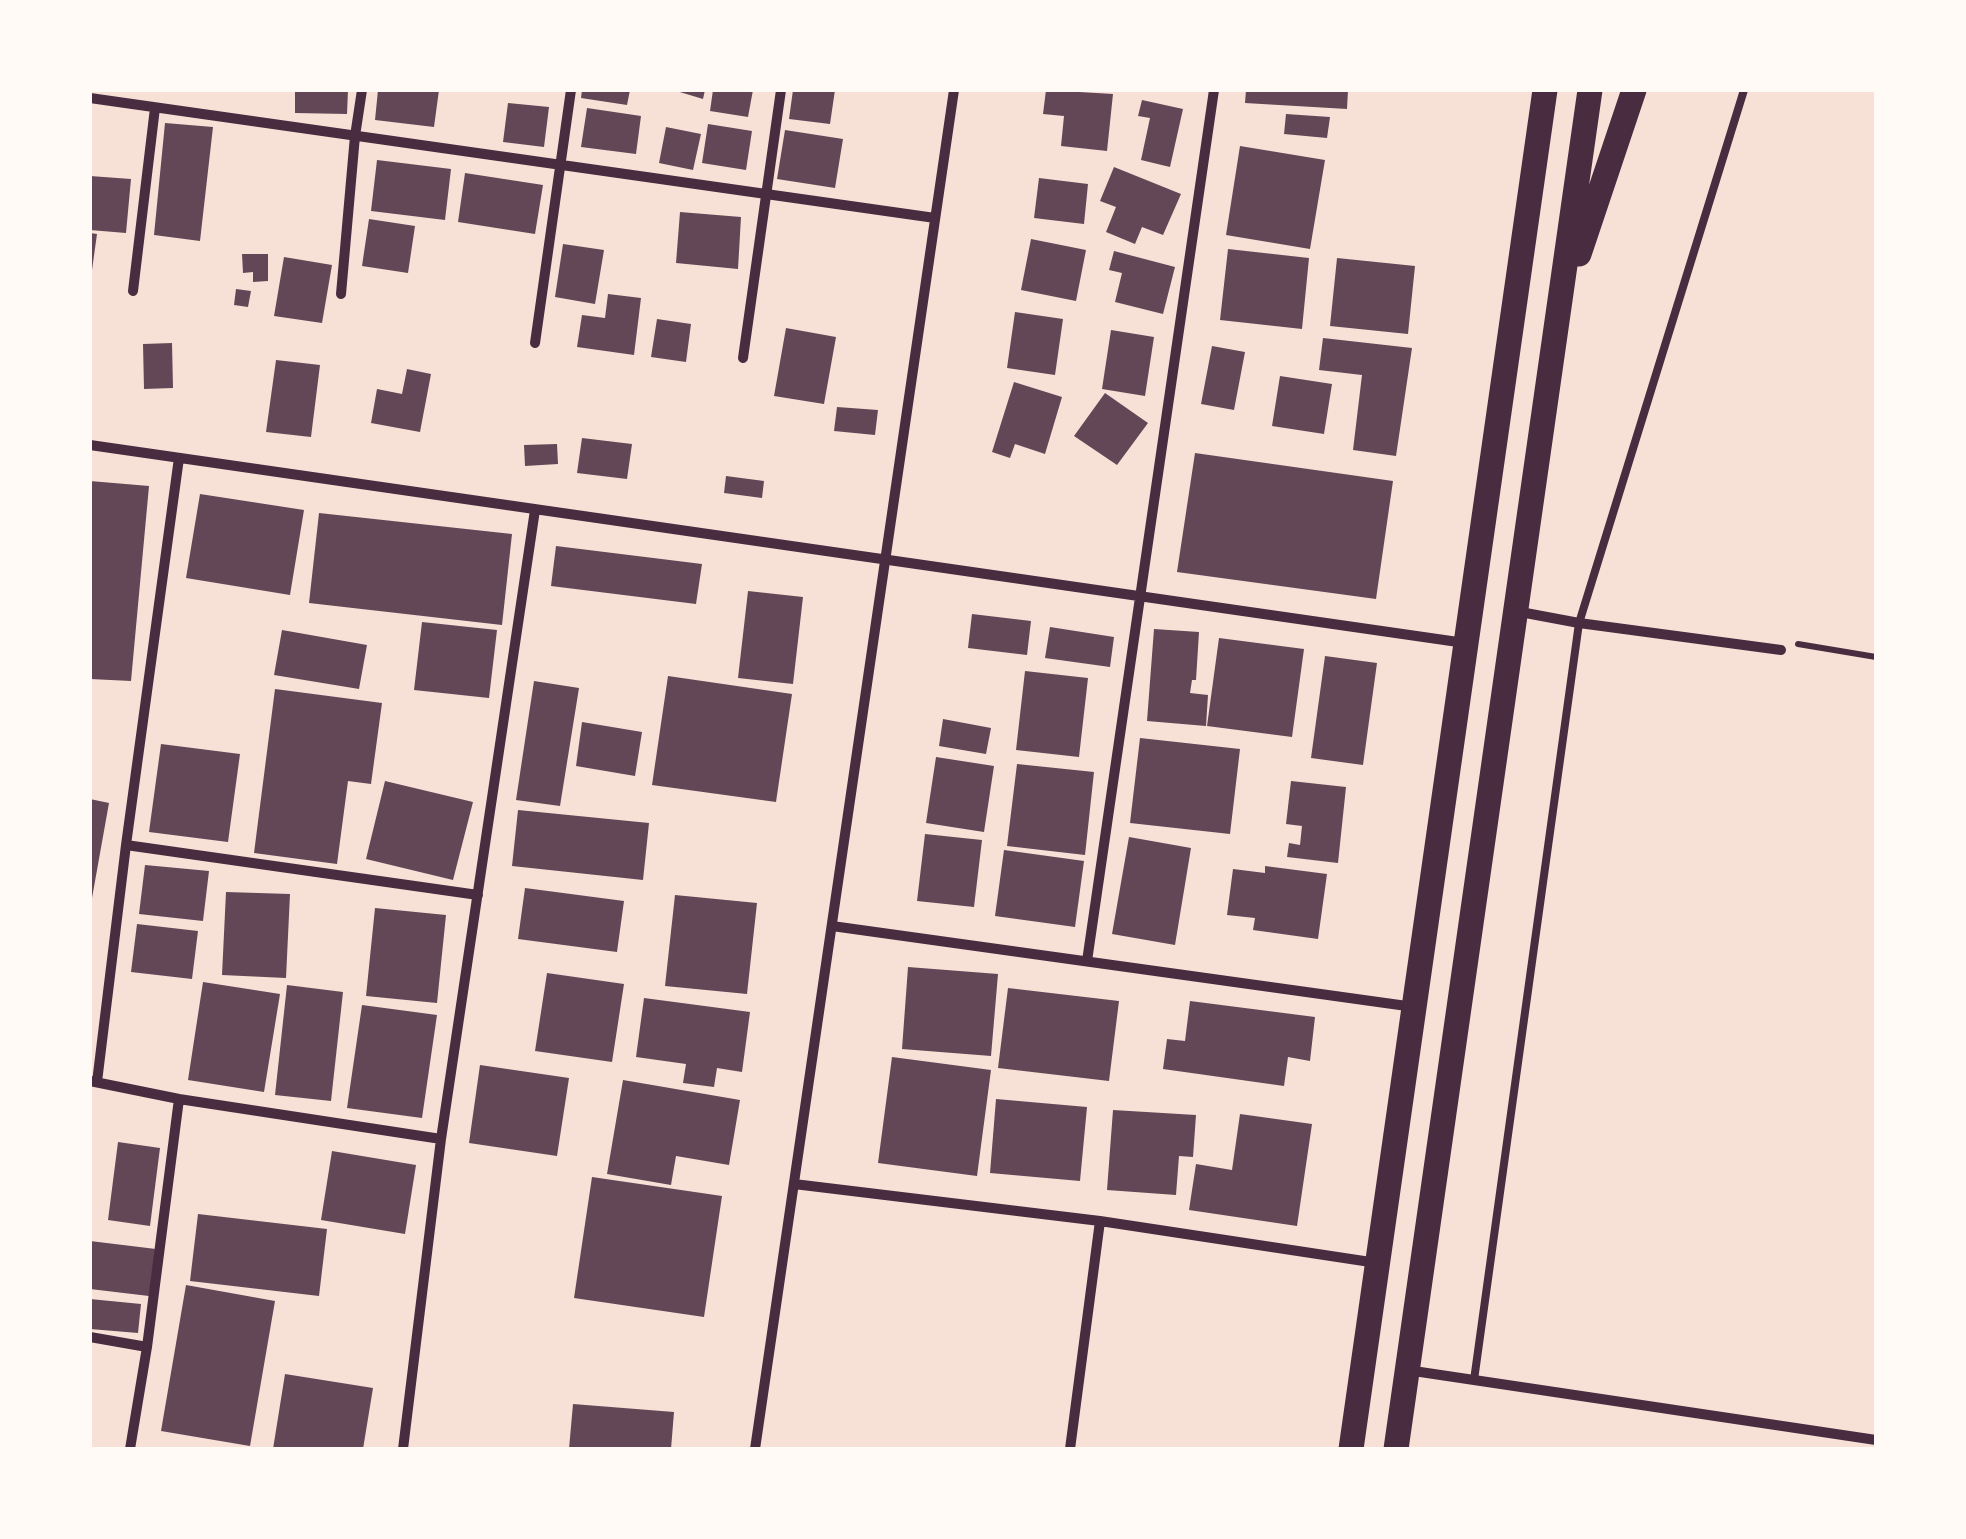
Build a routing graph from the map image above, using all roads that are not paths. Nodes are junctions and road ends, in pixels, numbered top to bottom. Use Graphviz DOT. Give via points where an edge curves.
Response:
graph roads {
  1 [pos="362,90"];
  2 [pos="570,90"];
  3 [pos="781,90"];
  4 [pos="954,90"];
  5 [pos="1214,90"];
  6 [pos="1545,90"];
  7 [pos="1590,90"];
  8 [pos="1634,90"];
  9 [pos="1744,90"];
  10 [pos="90,98"];
  11 [pos="155,108"];
  12 [pos="355,136"];
  13 [pos="560,165"];
  14 [pos="766,194"];
  15 [pos="936,218"];
  16 [pos="133,292"];
  17 [pos="341,294"];
  18 [pos="1558,316"];
  19 [pos="535,343"];
  20 [pos="744,358"];
  21 [pos="90,445"];
  22 [pos="179,458"];
  23 [pos="535,510"];
  24 [pos="885,561"];
  25 [pos="1140,598"];
  26 [pos="1515,612"];
  27 [pos="1579,624"];
  28 [pos="1466,643"];
  29 [pos="1781,650"];
  30 [pos="126,845"];
  31 [pos="478,894"];
  32 [pos="832,926"];
  33 [pos="1087,960"];
  34 [pos="1414,1007"];
  35 [pos="94,1082"];
  36 [pos="179,1099"];
  37 [pos="441,1138"];
  38 [pos="794,1184"];
  39 [pos="1100,1221"];
  40 [pos="1377,1263"];
  41 [pos="90,1337"];
  42 [pos="146,1346"];
  43 [pos="1408,1370"];
  44 [pos="1474,1380"];
  45 [pos="1876,1440"];
  46 [pos="130,1449"];
  47 [pos="403,1449"];
  48 [pos="755,1449"];
  49 [pos="1070,1449"];
  50 [pos="1350,1449"];
  51 [pos="1396,1449"];
  1 -- 12 [label="street"];
  2 -- 13 [label="street"];
  3 -- 14 [label="street"];
  4 -- 15 [label="street"];
  5 -- 25 [label="street"];
  6 -- 28 [label="main road"];
  7 -- 18 [label="main road"];
  8 -- 18 [label="main road"];
  9 -- 27 [label="lane"];
  10 -- 11 [label="street"];
  11 -- 12 [label="street"];
  11 -- 16 [label="street"];
  12 -- 13 [label="street"];
  12 -- 17 [label="street"];
  13 -- 14 [label="street"];
  13 -- 19 [label="street"];
  14 -- 15 [label="street"];
  14 -- 20 [label="street"];
  15 -- 24 [label="street"];
  18 -- 26 [label="main road"];
  21 -- 22 [label="street"];
  22 -- 23 [label="street"];
  22 -- 30 [label="street"];
  23 -- 24 [label="street"];
  23 -- 31 [label="street"];
  24 -- 25 [label="street"];
  24 -- 32 [label="street"];
  25 -- 28 [label="street"];
  25 -- 33 [label="street"];
  26 -- 27 [label="street"];
  26 -- 43 [label="main road"];
  27 -- 29 [label="street"];
  27 -- 44 [label="lane"];
  28 -- 34 [label="main road"];
  30 -- 31 [label="street"];
  30 -- 35 [label="street"];
  31 -- 37 [label="street"];
  32 -- 33 [label="street"];
  32 -- 38 [label="street"];
  33 -- 34 [label="street"];
  34 -- 40 [label="main road"];
  35 -- 36 [label="street"];
  36 -- 37 [label="street"];
  36 -- 42 [label="street"];
  37 -- 47 [label="street"];
  38 -- 39 [label="street"];
  38 -- 48 [label="street"];
  39 -- 40 [label="street"];
  39 -- 49 [label="street"];
  40 -- 50 [label="main road"];
  41 -- 42 [label="street"];
  42 -- 46 [label="street"];
  43 -- 44 [label="street"];
  43 -- 51 [label="main road"];
  44 -- 45 [label="street"];
}
